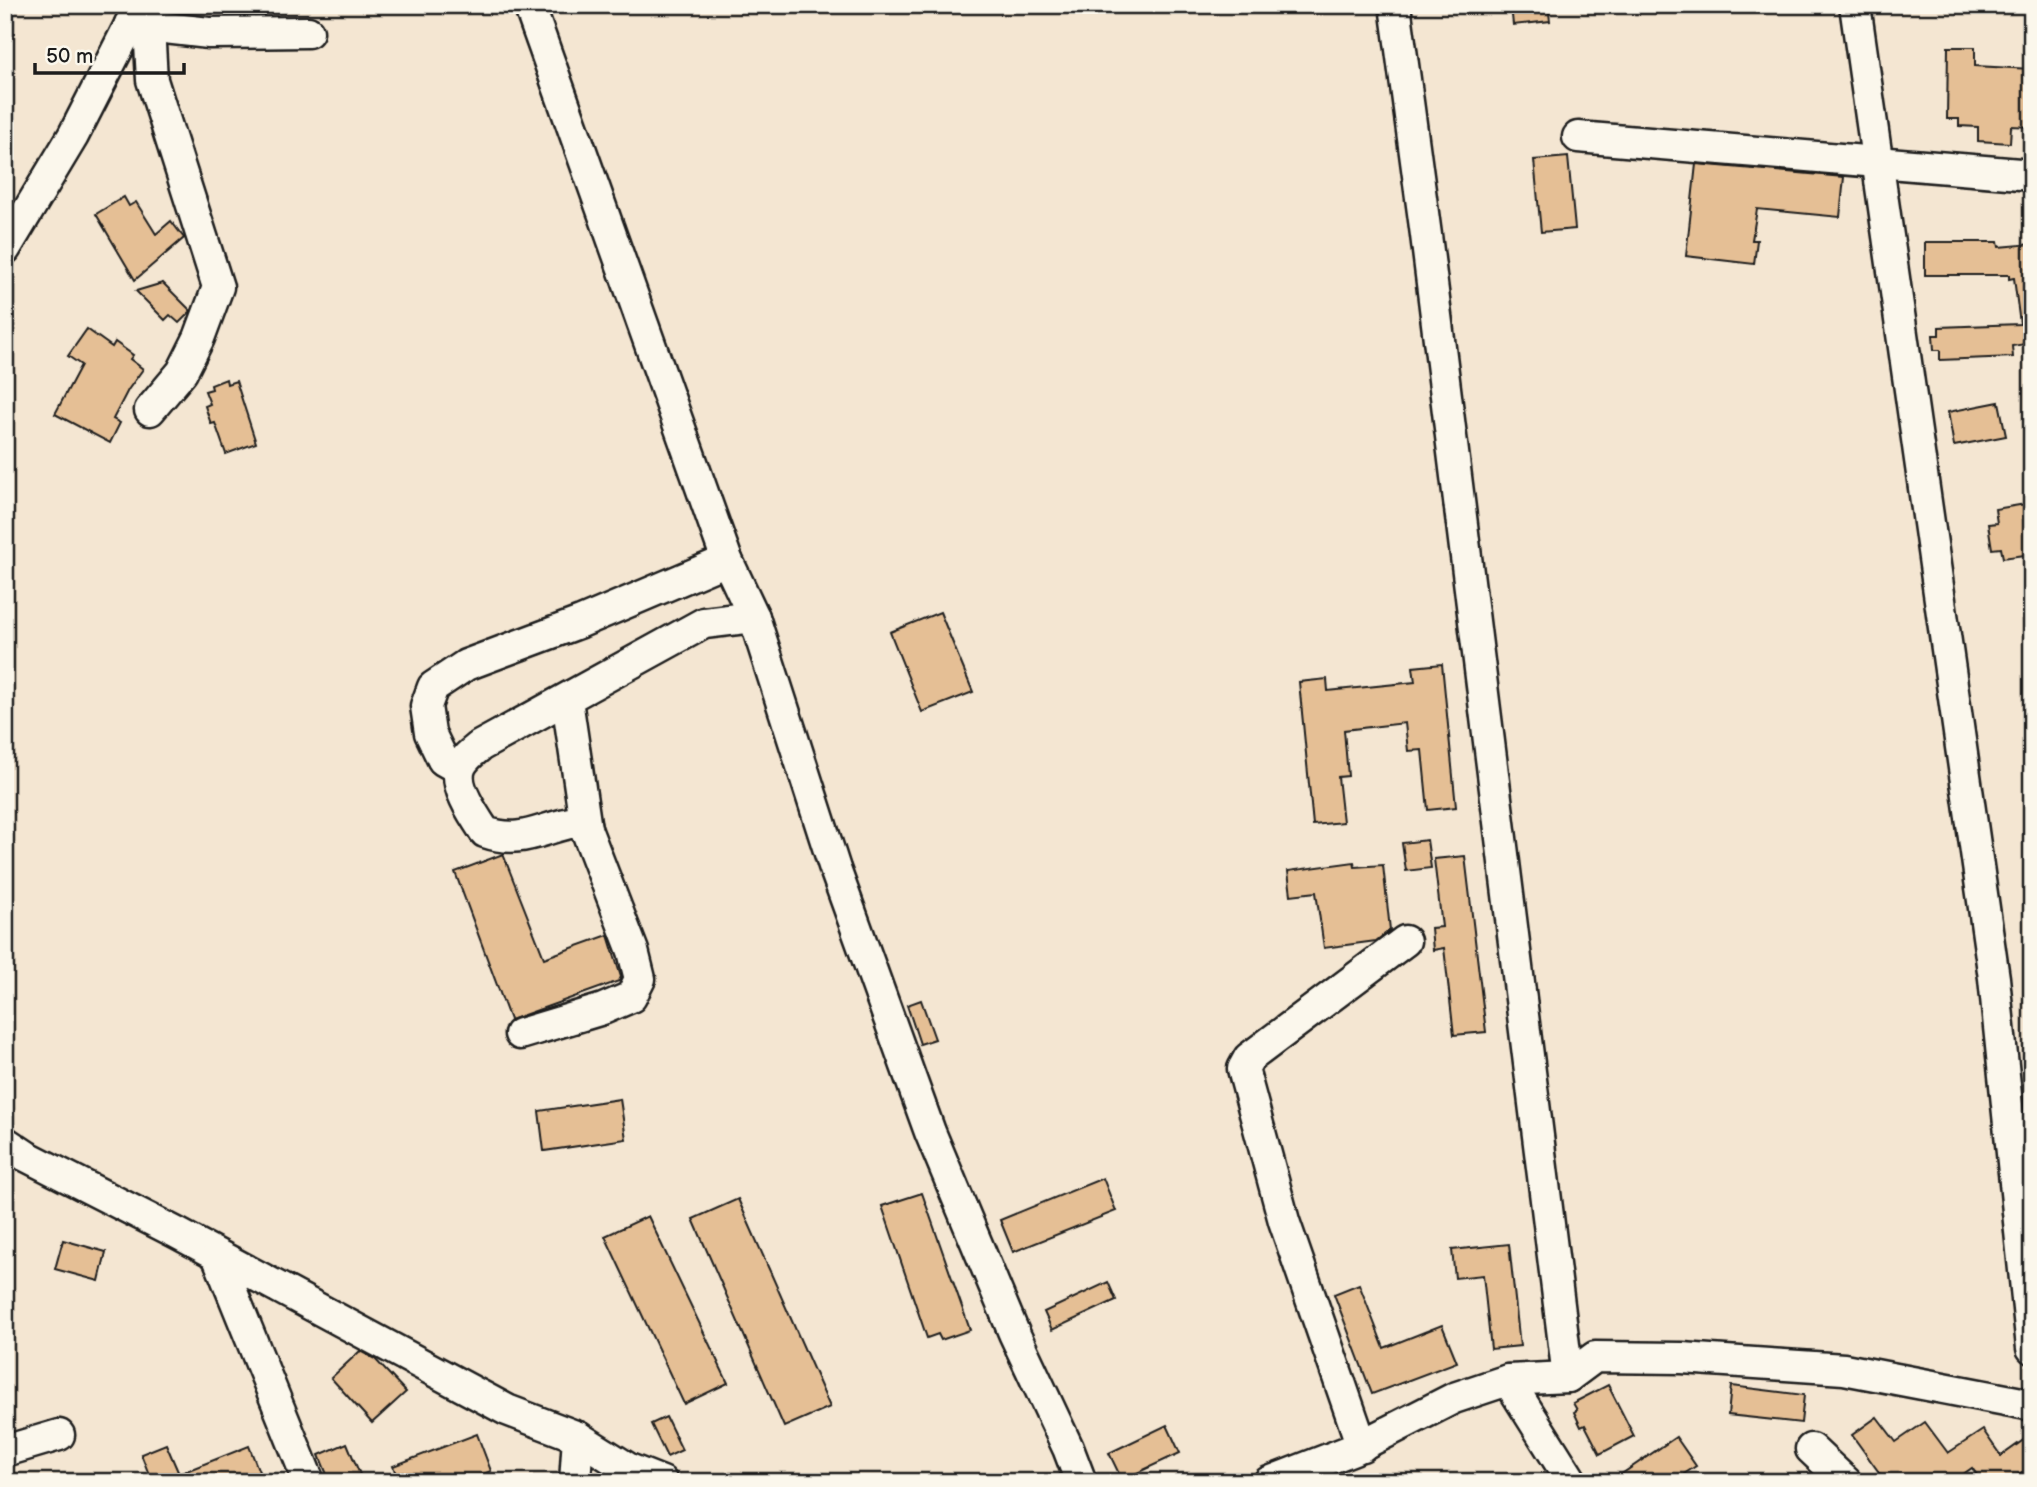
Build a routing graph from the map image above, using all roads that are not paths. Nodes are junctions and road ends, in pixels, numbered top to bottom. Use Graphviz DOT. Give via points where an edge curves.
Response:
graph roads {
  1 [pos="529,5"];
  2 [pos="1395,5"];
  3 [pos="1855,5"];
  4 [pos="140,19"];
  5 [pos="308,32"];
  6 [pos="1578,137"];
  7 [pos="1877,161"];
  8 [pos="2032,174"];
  9 [pos="5,249"];
  10 [pos="149,410"];
  11 [pos="727,559"];
  12 [pos="754,617"];
  13 [pos="567,700"];
  14 [pos="459,769"];
  15 [pos="586,829"];
  16 [pos="1405,941"];
  17 [pos="520,1034"];
  18 [pos="5,1142"];
  19 [pos="217,1255"];
  20 [pos="2032,1348"];
  21 [pos="1568,1377"];
  22 [pos="1508,1380"];
  23 [pos="2032,1405"];
  24 [pos="59,1435"];
  25 [pos="578,1437"];
  26 [pos="1362,1446"];
  27 [pos="1811,1449"];
  28 [pos="5,1451"];
  29 [pos="309,1482"];
  30 [pos="575,1482"];
  31 [pos="662,1482"];
  32 [pos="1081,1482"];
  33 [pos="1269,1482"];
  34 [pos="1573,1482"];
  35 [pos="1846,1482"];
  1 -- 11 [label="street"];
  2 -- 21 [label="street"];
  3 -- 7 [label="street"];
  4 -- 5 [label="street" via="209,33"];
  4 -- 9 [label="street"];
  4 -- 10 [label="street" via="152,80 218,287 182,372"];
  6 -- 7 [label="street"];
  7 -- 8 [label="street"];
  7 -- 20 [label="street" via="1994,978"];
  11 -- 12 [label="street"];
  11 -- 14 [label="street" via="466,665 433,687 426,706 430,733 443,760"];
  12 -- 13 [label="street" via="704,623"];
  12 -- 32 [label="street" via="835,869 930,1132"];
  13 -- 14 [label="street" via="480,746"];
  13 -- 15 [label="street"];
  14 -- 15 [label="street" via="461,790 485,832 504,839 575,822"];
  15 -- 17 [label="street" via="640,979 631,997"];
  16 -- 26 [label="street" via="1249,1058 1243,1069 1284,1221"];
  18 -- 19 [label="street"];
  19 -- 25 [label="street" via="507,1410"];
  19 -- 29 [label="street"];
  21 -- 22 [label="street"];
  21 -- 23 [label="street" via="1595,1357 1682,1358 1844,1369"];
  22 -- 26 [label="street" via="1454,1398"];
  22 -- 34 [label="street"];
  24 -- 28 [label="street"];
  25 -- 30 [label="street"];
  25 -- 31 [label="street" via="629,1469"];
  26 -- 33 [label="street"];
  27 -- 35 [label="street"];
}
